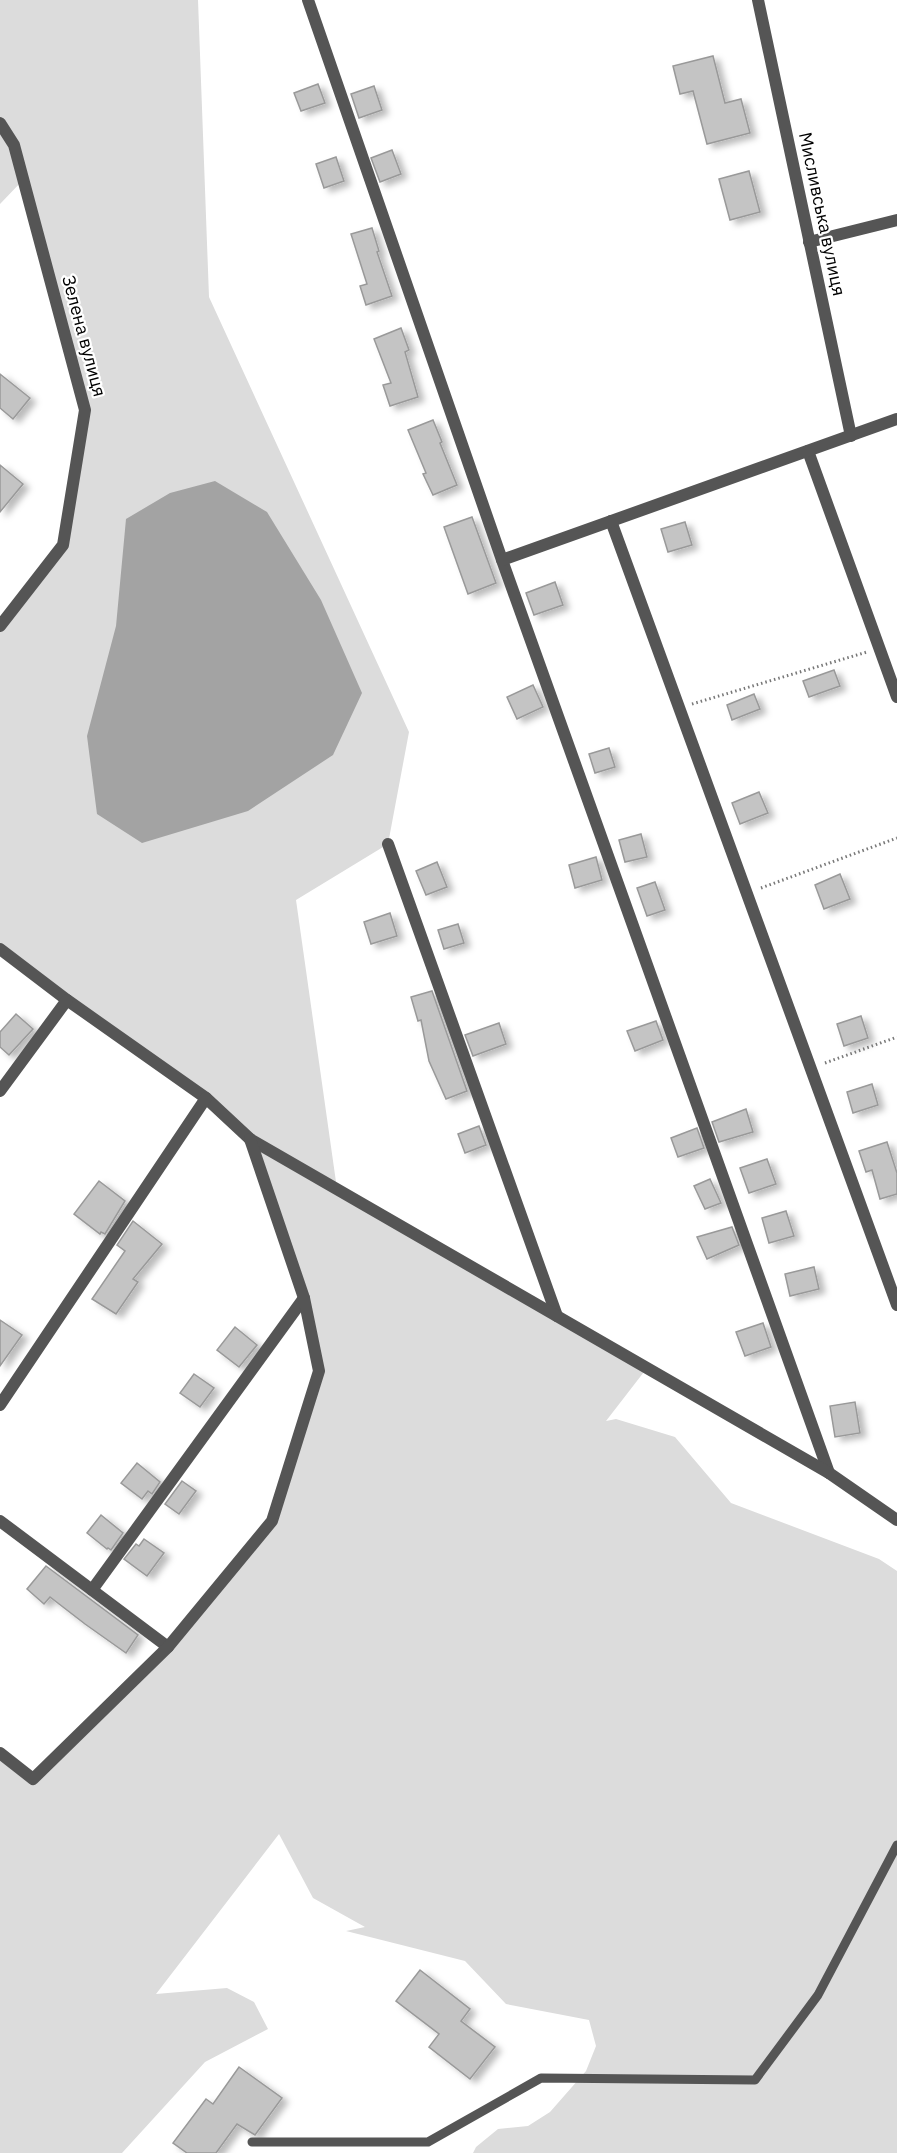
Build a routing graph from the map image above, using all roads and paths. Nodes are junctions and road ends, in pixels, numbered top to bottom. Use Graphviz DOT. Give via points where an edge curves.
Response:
graph roads {
  1 [pos="308,0"];
  2 [pos="758,0"];
  3 [pos="0,123"];
  4 [pos="897,220"];
  5 [pos="809,242"];
  6 [pos="897,419"];
  7 [pos="851,436"];
  8 [pos="808,451"];
  9 [pos="611,521"];
  10 [pos="502,560"];
  11 [pos="0,626"];
  12 [pos="879,648"];
  13 [pos="897,697"];
  14 [pos="679,708"];
  15 [pos="897,838"];
  16 [pos="388,844"];
  17 [pos="747,893"];
  18 [pos="0,949"];
  19 [pos="67,1000"];
  20 [pos="897,1037"];
  21 [pos="811,1068"];
  22 [pos="0,1091"];
  23 [pos="206,1098"];
  24 [pos="250,1139"];
  25 [pos="304,1298"];
  26 [pos="897,1305"];
  27 [pos="557,1316"];
  28 [pos="0,1405"];
  29 [pos="829,1473"];
  30 [pos="897,1520"];
  31 [pos="0,1521"];
  32 [pos="92,1590"];
  33 [pos="168,1647"];
  34 [pos="0,1753"];
  35 [pos="897,1845"];
  36 [pos="252,2142"];
  1 -- 10 [label="street"];
  2 -- 5 [label="street, Мисливська вулиця"];
  3 -- 11 [label="street, Зелена вулиця" via="14,145 86,410 63,545"];
  4 -- 5 [label="street"];
  5 -- 7 [label="street, Мисливська вулиця"];
  6 -- 7 [label="street"];
  7 -- 8 [label="street"];
  8 -- 9 [label="street"];
  8 -- 12 [label="street"];
  9 -- 10 [label="street"];
  9 -- 14 [label="street"];
  10 -- 29 [label="street"];
  12 -- 13 [label="street"];
  12 -- 14 [label="path"];
  14 -- 17 [label="street"];
  15 -- 17 [label="path"];
  16 -- 27 [label="street"];
  17 -- 21 [label="street"];
  18 -- 19 [label="street"];
  19 -- 22 [label="street"];
  19 -- 23 [label="street"];
  20 -- 21 [label="path"];
  21 -- 26 [label="street"];
  23 -- 24 [label="street"];
  23 -- 28 [label="street"];
  24 -- 25 [label="street"];
  24 -- 27 [label="street"];
  25 -- 32 [label="street"];
  25 -- 33 [label="street" via="319,1371 272,1521"];
  27 -- 29 [label="street"];
  29 -- 30 [label="street"];
  31 -- 32 [label="street"];
  32 -- 33 [label="street"];
  33 -- 34 [label="street" via="33,1779"];
  35 -- 36 [label="lane" via="818,1995 755,2080 541,2078 428,2142"];
}
